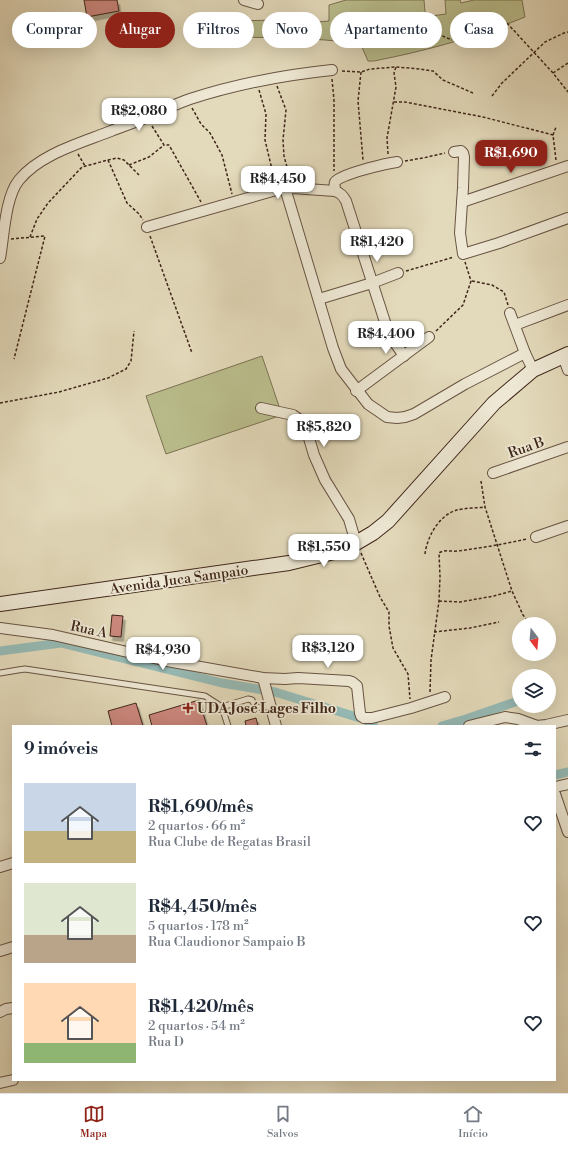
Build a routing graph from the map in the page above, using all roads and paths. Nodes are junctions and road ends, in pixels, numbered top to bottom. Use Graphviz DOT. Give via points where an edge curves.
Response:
graph roads {
  1 [pos="244,0"];
  2 [pos="258,4"];
  3 [pos="508,23"];
  4 [pos="568,32"];
  5 [pos="534,52"];
  6 [pos="568,63"];
  7 [pos="396,67"];
  8 [pos="332,70"];
  9 [pos="361,72"];
  10 [pos="553,73"];
  11 [pos="274,78"];
  12 [pos="256,81"];
  13 [pos="568,92"];
  14 [pos="473,93"];
  15 [pos="492,96"];
  16 [pos="188,100"];
  17 [pos="394,102"];
  18 [pos="147,117"];
  19 [pos="556,127"];
  20 [pos="553,135"];
  21 [pos="74,145"];
  22 [pos="164,145"];
  23 [pos="459,153"];
  24 [pos="108,160"];
  25 [pos="393,163"];
  26 [pos="129,165"];
  27 [pos="85,166"];
  28 [pos="567,168"];
  29 [pos="364,170"];
  30 [pos="556,170"];
  31 [pos="139,175"];
  32 [pos="335,187"];
  33 [pos="284,189"];
  34 [pos="234,202"];
  35 [pos="462,202"];
  36 [pos="205,210"];
  37 [pos="568,218"];
  38 [pos="147,227"];
  39 [pos="30,237"];
  40 [pos="3,240"];
  41 [pos="463,254"];
  42 [pos="0,258"];
  43 [pos="398,273"];
  44 [pos="471,281"];
  45 [pos="372,283"];
  46 [pos="319,298"];
  47 [pos="568,305"];
  48 [pos="510,313"];
  49 [pos="515,325"];
  50 [pos="134,331"];
  51 [pos="429,337"];
  52 [pos="192,353"];
  53 [pos="525,353"];
  54 [pos="566,355"];
  55 [pos="404,356"];
  56 [pos="14,359"];
  57 [pos="533,370"];
  58 [pos="568,370"];
  59 [pos="356,391"];
  60 [pos="0,403"];
  61 [pos="261,408"];
  62 [pos="568,447"];
  63 [pos="494,473"];
  64 [pos="481,481"];
  65 [pos="485,507"];
  66 [pos="568,526"];
  67 [pos="536,537"];
  68 [pos="356,543"];
  69 [pos="497,545"];
  70 [pos="426,554"];
  71 [pos="512,591"];
  72 [pos="439,601"];
  73 [pos="0,604"];
  74 [pos="525,617"];
  75 [pos="499,622"];
  76 [pos="0,628"];
  77 [pos="434,632"];
  78 [pos="0,673"];
  79 [pos="264,681"];
  80 [pos="445,697"];
  81 [pos="269,701"];
  82 [pos="430,702"];
  83 [pos="222,707"];
  84 [pos="411,708"];
  85 [pos="568,720"];
  86 [pos="519,722"];
  87 [pos="228,725"];
  88 [pos="276,725"];
  89 [pos="473,725"];
  90 [pos="532,725"];
  91 [pos="546,725"];
  92 [pos="568,784"];
  93 [pos="556,787"];
  94 [pos="556,797"];
  95 [pos="568,832"];
  96 [pos="12,863"];
  97 [pos="0,867"];
  98 [pos="12,947"];
  99 [pos="0,951"];
  100 [pos="12,1008"];
  101 [pos="0,1012"];
  102 [pos="12,1080"];
  103 [pos="0,1083"];
  1 -- 2 [label="street"];
  3 -- 5 [label="path"];
  4 -- 5 [label="path" via="545,42"];
  5 -- 10 [label="path"];
  5 -- 15 [label="path"];
  6 -- 10 [label="path"];
  7 -- 9 [label="path"];
  7 -- 14 [label="path" via="433,71 443,80"];
  7 -- 17 [label="path"];
  8 -- 9 [label="path"];
  8 -- 11 [label="street"];
  8 -- 32 [label="path"];
  9 -- 29 [label="path" via="358,101"];
  10 -- 13 [label="path"];
  11 -- 12 [label="street"];
  11 -- 33 [label="path" via="286,110 283,140"];
  12 -- 16 [label="street"];
  12 -- 33 [label="path" via="266,114 265,140 273,172"];
  16 -- 18 [label="street"];
  16 -- 34 [label="path" via="222,155"];
  17 -- 20 [label="path" via="483,117"];
  17 -- 25 [label="path" via="386,138"];
  18 -- 21 [label="street"];
  18 -- 22 [label="path"];
  19 -- 20 [label="path"];
  20 -- 30 [label="path"];
  21 -- 27 [label="path"];
  21 -- 40 [label="street" via="38,163 18,180 7,211"];
  22 -- 26 [label="path" via="149,157"];
  22 -- 36 [label="path" via="169,145"];
  23 -- 25 [label="path"];
  23 -- 35 [label="street"];
  24 -- 26 [label="path" via="117,158"];
  24 -- 27 [label="path"];
  24 -- 38 [label="path" via="127,203 139,214"];
  25 -- 29 [label="street"];
  26 -- 31 [label="path"];
  27 -- 39 [label="path" via="48,203 37,219"];
  28 -- 30 [label="street"];
  29 -- 32 [label="street" via="341,177 336,180"];
  30 -- 35 [label="street"];
  32 -- 33 [label="street"];
  32 -- 45 [label="street" via="346,201"];
  33 -- 34 [label="street"];
  33 -- 46 [label="street"];
  34 -- 36 [label="street"];
  35 -- 41 [label="street" via="460,233"];
  36 -- 38 [label="street"];
  37 -- 41 [label="street"];
  38 -- 52 [label="path"];
  39 -- 40 [label="path"];
  39 -- 56 [label="path" via="45,236"];
  40 -- 42 [label="street"];
  41 -- 43 [label="path"];
  41 -- 44 [label="path"];
  43 -- 45 [label="street"];
  44 -- 48 [label="path" via="492,285 504,292"];
  44 -- 51 [label="path" via="463,305"];
  45 -- 46 [label="street"];
  45 -- 55 [label="street" via="393,340"];
  46 -- 59 [label="street" via="341,370"];
  47 -- 49 [label="street"];
  48 -- 49 [label="street"];
  49 -- 53 [label="street"];
  50 -- 60 [label="path" via="132,361 126,369 108,378 59,392"];
  51 -- 55 [label="street"];
  53 -- 57 [label="street"];
  53 -- 59 [label="street" via="405,417 387,417 368,404"];
  54 -- 57 [label="main road, Avenida Juca Sampaio"];
  54 -- 58 [label="street"];
  55 -- 59 [label="street"];
  57 -- 68 [label="main road, Avenida Juca Sampaio" via="494,404 388,521"];
  61 -- 68 [label="street" via="293,415 306,428 314,455 325,480 349,519"];
  62 -- 63 [label="street, Rua B"];
  64 -- 65 [label="path"];
  65 -- 69 [label="path"];
  65 -- 70 [label="path" via="456,510 444,517 434,530 426,547"];
  66 -- 67 [label="street"];
  67 -- 69 [label="path"];
  68 -- 73 [label="main road, Avenida Juca Sampaio" via="338,551 289,564"];
  68 -- 84 [label="path" via="389,612 394,648 408,674"];
  69 -- 71 [label="path"];
  69 -- 72 [label="path" via="444,550 439,553"];
  71 -- 72 [label="path" via="460,602"];
  71 -- 74 [label="path"];
  72 -- 77 [label="path"];
  75 -- 77 [label="path"];
  76 -- 79 [label="street, Rua A" via="58,636"];
  77 -- 82 [label="path"];
  78 -- 83 [label="lane" via="25,669 205,696"];
  79 -- 81 [label="street"];
  79 -- 84 [label="street, Rua A" via="298,678 352,682 357,686 361,716 368,719"];
  80 -- 82 [label="street"];
  81 -- 83 [label="lane" via="256,708 252,700 248,699"];
  81 -- 88 [label="street"];
  82 -- 84 [label="street"];
  83 -- 87 [label="lane"];
  85 -- 91 [label="street"];
  86 -- 89 [label="street" via="505,717"];
  86 -- 90 [label="street"];
  92 -- 93 [label="street"];
  94 -- 95 [label="street"];
  96 -- 97 [label="street"];
  98 -- 99 [label="street"];
  100 -- 101 [label="street"];
  102 -- 103 [label="street"];
}
